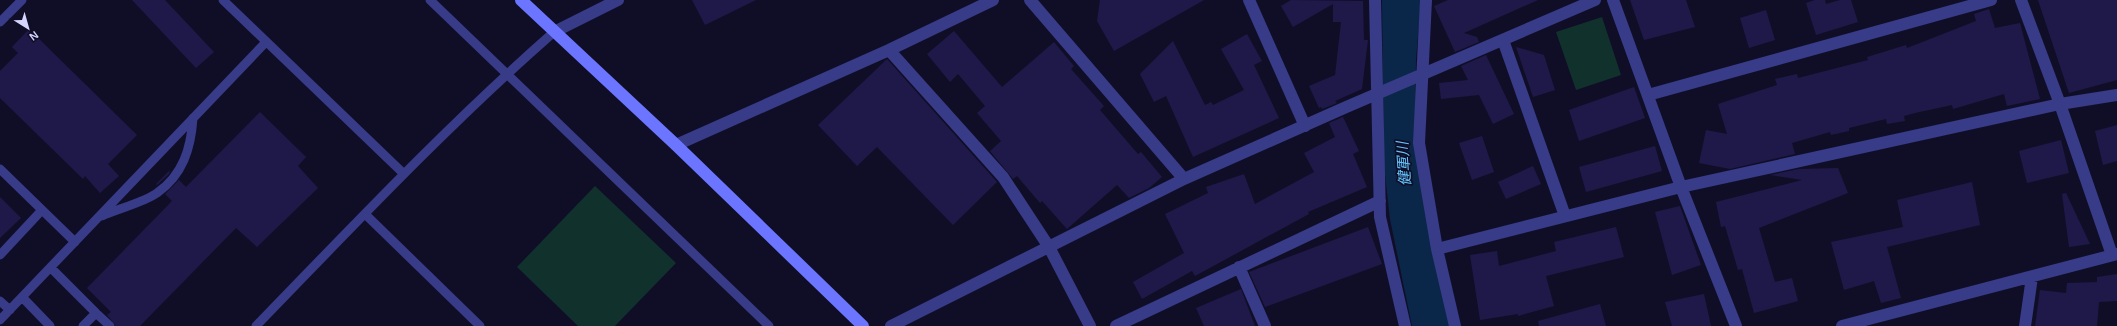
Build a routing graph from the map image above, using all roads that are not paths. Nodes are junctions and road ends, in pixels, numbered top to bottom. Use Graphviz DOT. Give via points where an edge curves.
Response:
graph roads {
  1 [pos="22,0"];
  2 [pos="223,0"];
  3 [pos="430,0"];
  4 [pos="521,0"];
  5 [pos="618,0"];
  6 [pos="993,0"];
  7 [pos="1030,0"];
  8 [pos="1249,0"];
  9 [pos="1375,0"];
  10 [pos="1426,0"];
  11 [pos="1596,0"];
  12 [pos="1613,0"];
  13 [pos="1991,0"];
  14 [pos="2021,0"];
  15 [pos="0,22"];
  16 [pos="554,32"];
  17 [pos="1503,40"];
  18 [pos="266,42"];
  19 [pos="889,50"];
  20 [pos="506,73"];
  21 [pos="1422,75"];
  22 [pos="1376,94"];
  23 [pos="1648,95"];
  24 [pos="2117,95"];
  25 [pos="2060,104"];
  26 [pos="193,118"];
  27 [pos="1304,126"];
  28 [pos="676,145"];
  29 [pos="0,169"];
  30 [pos="404,174"];
  31 [pos="1184,179"];
  32 [pos="1681,187"];
  33 [pos="1380,201"];
  34 [pos="42,210"];
  35 [pos="365,214"];
  36 [pos="1565,216"];
  37 [pos="99,217"];
  38 [pos="75,242"];
  39 [pos="1049,247"];
  40 [pos="1437,249"];
  41 [pos="0,255"];
  42 [pos="2114,255"];
  43 [pos="1239,267"];
  44 [pos="51,268"];
  45 [pos="2032,277"];
  46 [pos="22,297"];
  47 [pos="0,301"];
  48 [pos="10,310"];
  49 [pos="96,313"];
  50 [pos="0,320"];
  51 [pos="50,326"];
  52 [pos="84,326"];
  53 [pos="110,326"];
  54 [pos="256,326"];
  55 [pos="480,326"];
  56 [pos="769,326"];
  57 [pos="863,326"];
  58 [pos="891,326"];
  59 [pos="1090,326"];
  60 [pos="1116,326"];
  61 [pos="1265,326"];
  62 [pos="1405,326"];
  63 [pos="1455,326"];
  64 [pos="1736,326"];
  65 [pos="1842,326"];
  66 [pos="2025,326"];
  1 -- 15 [label="lane"];
  2 -- 18 [label="lane"];
  3 -- 20 [label="lane"];
  4 -- 16 [label="street"];
  5 -- 16 [label="street"];
  6 -- 19 [label="street"];
  7 -- 31 [label="street"];
  8 -- 27 [label="street"];
  9 -- 22 [label="street"];
  10 -- 21 [label="street"];
  11 -- 17 [label="street"];
  12 -- 23 [label="street"];
  13 -- 23 [label="street"];
  14 -- 25 [label="street"];
  16 -- 20 [label="lane"];
  16 -- 28 [label="street"];
  17 -- 21 [label="street"];
  17 -- 36 [label="street"];
  18 -- 26 [label="lane"];
  18 -- 30 [label="lane"];
  19 -- 28 [label="street"];
  19 -- 39 [label="street" via="1003,177"];
  20 -- 30 [label="lane"];
  20 -- 56 [label="lane"];
  21 -- 22 [label="street"];
  21 -- 40 [label="street" via="1419,143"];
  22 -- 27 [label="street"];
  22 -- 33 [label="street"];
  23 -- 32 [label="street"];
  24 -- 25 [label="street"];
  25 -- 32 [label="street"];
  25 -- 42 [label="street"];
  26 -- 37 [label="lane"];
  26 -- 37 [label="lane" via="192,138 181,170 157,194"];
  27 -- 31 [label="street"];
  28 -- 57 [label="street"];
  29 -- 34 [label="lane"];
  30 -- 35 [label="lane"];
  31 -- 39 [label="street"];
  32 -- 36 [label="street"];
  32 -- 64 [label="street"];
  33 -- 43 [label="street"];
  33 -- 62 [label="street" via="1380,217"];
  34 -- 38 [label="lane"];
  34 -- 41 [label="lane"];
  35 -- 54 [label="lane"];
  35 -- 55 [label="lane"];
  36 -- 40 [label="street"];
  37 -- 38 [label="lane"];
  38 -- 44 [label="lane"];
  39 -- 58 [label="street"];
  39 -- 59 [label="street"];
  40 -- 63 [label="street"];
  42 -- 45 [label="street"];
  43 -- 60 [label="street"];
  43 -- 61 [label="street"];
  44 -- 46 [label="lane"];
  44 -- 49 [label="lane"];
  45 -- 65 [label="street"];
  45 -- 66 [label="street"];
  46 -- 48 [label="lane"];
  46 -- 51 [label="lane"];
  47 -- 48 [label="lane"];
  48 -- 50 [label="lane"];
  49 -- 52 [label="lane"];
  49 -- 53 [label="lane"];
}
